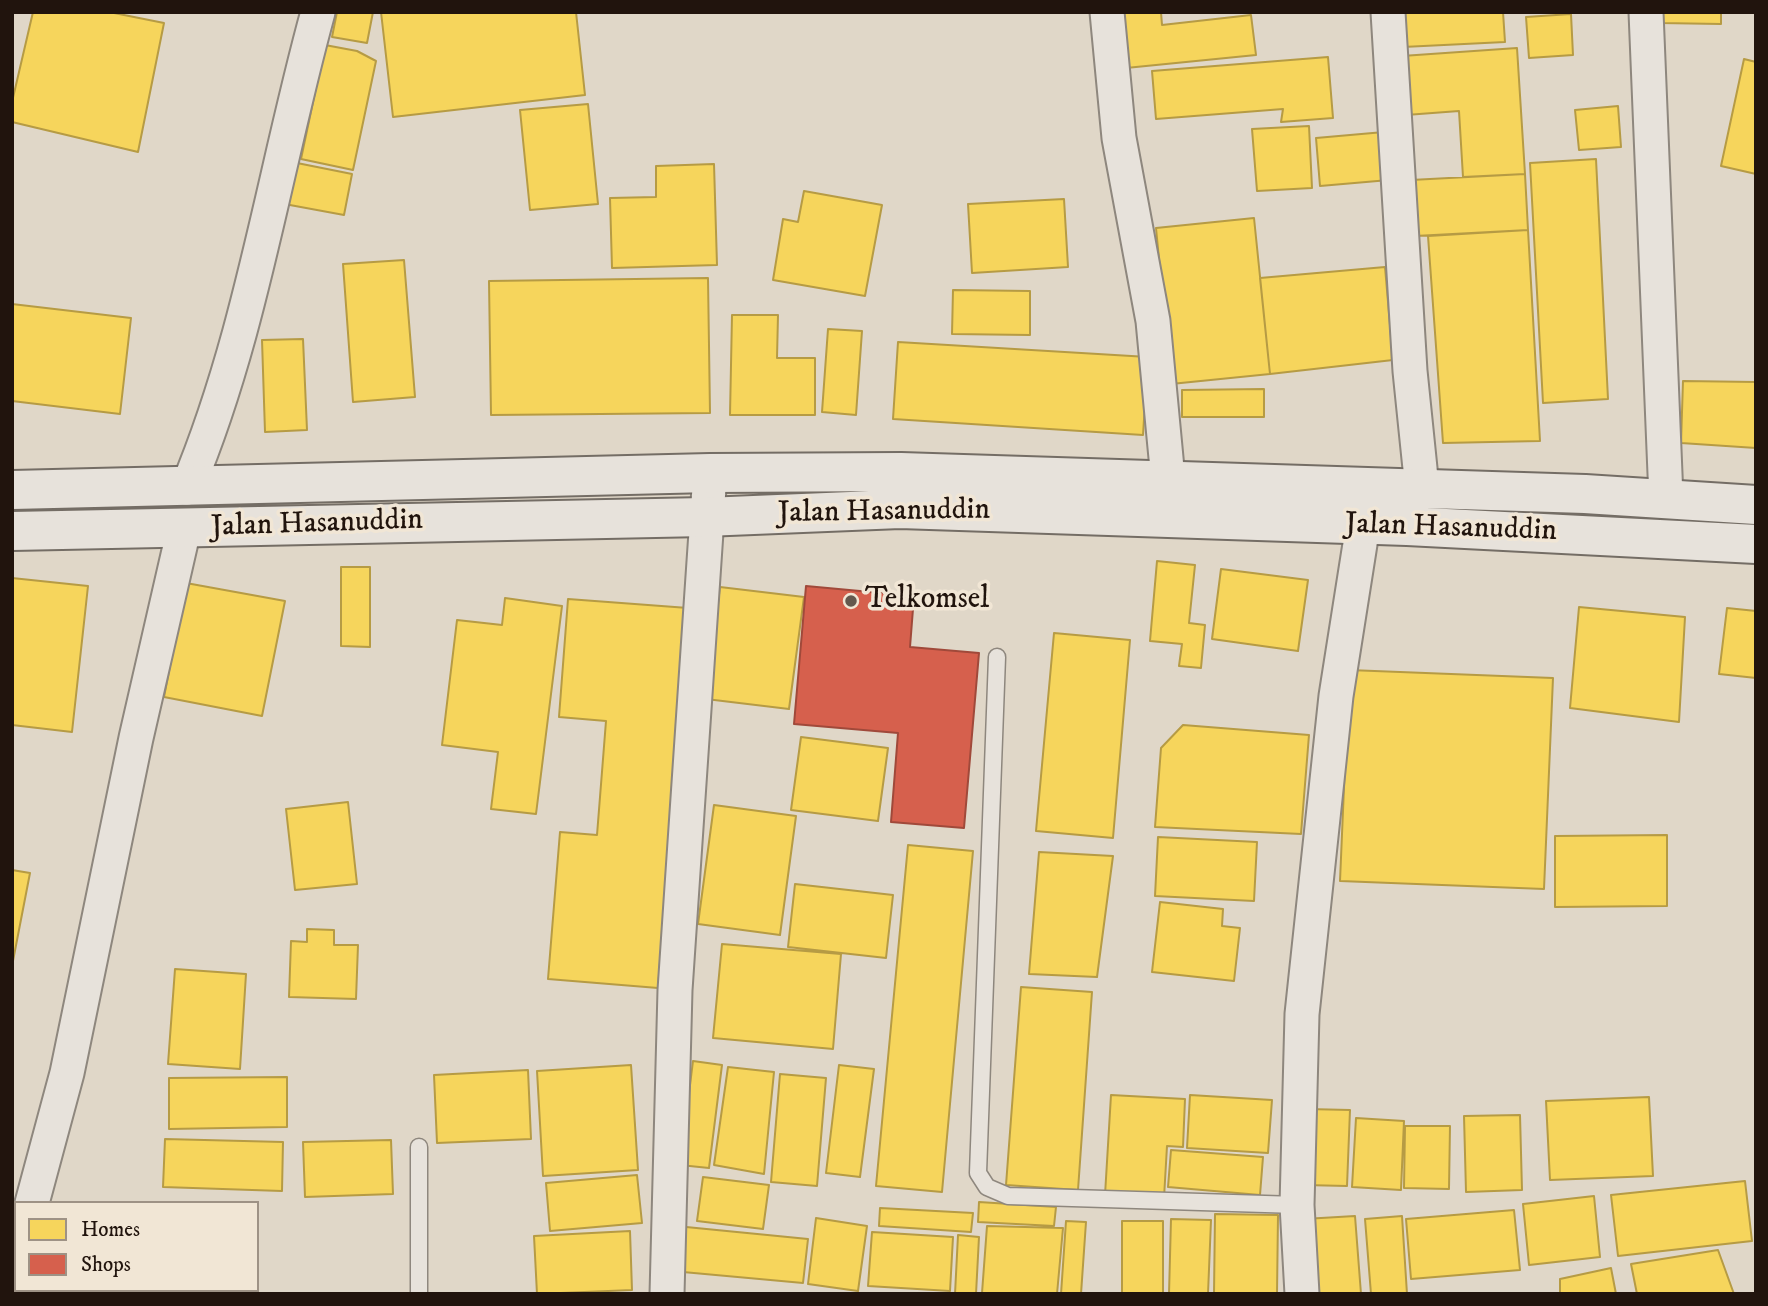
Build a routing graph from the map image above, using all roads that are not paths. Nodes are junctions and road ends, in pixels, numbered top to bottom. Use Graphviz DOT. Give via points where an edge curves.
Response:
graph roads {
  1 [pos="318,12"];
  2 [pos="1107,12"];
  3 [pos="1388,12"];
  4 [pos="1646,12"];
  5 [pos="710,473"];
  6 [pos="1168,479"];
  7 [pos="187,488"];
  8 [pos="1422,488"];
  9 [pos="12,491"];
  10 [pos="1666,498"];
  11 [pos="1756,505"];
  12 [pos="705,517"];
  13 [pos="1363,525"];
  14 [pos="184,529"];
  15 [pos="12,531"];
  16 [pos="1756,544"];
  17 [pos="997,657"];
  18 [pos="419,1147"];
  19 [pos="33,1201"];
  20 [pos="1297,1205"];
  21 [pos="419,1294"];
  22 [pos="667,1294"];
  23 [pos="1301,1294"];
  1 -- 7 [label="street" via="217,412"];
  2 -- 6 [label="street" via="1119,138 1153,321"];
  3 -- 8 [label="street" via="1410,371"];
  4 -- 10 [label="street"];
  5 -- 6 [label="street, Jalan Hasanuddin" via="901,472"];
  5 -- 7 [label="street, Jalan Hasanuddin"];
  5 -- 12 [label="street"];
  6 -- 8 [label="street, Jalan Hasanuddin"];
  7 -- 9 [label="street, Jalan Hasanuddin"];
  8 -- 10 [label="street, Jalan Hasanuddin"];
  10 -- 11 [label="street, Jalan Hasanuddin"];
  12 -- 13 [label="street, Jalan Hasanuddin" via="901,509"];
  12 -- 14 [label="street, Jalan Hasanuddin"];
  12 -- 22 [label="street" via="675,990"];
  13 -- 16 [label="street, Jalan Hasanuddin"];
  13 -- 20 [label="street" via="1336,696 1302,1014"];
  14 -- 15 [label="street, Jalan Hasanuddin"];
  14 -- 19 [label="street" via="67,1073"];
  17 -- 20 [label="lane" via="978,1173 987,1187 1009,1196"];
  18 -- 21 [label="lane"];
  20 -- 23 [label="street"];
}
